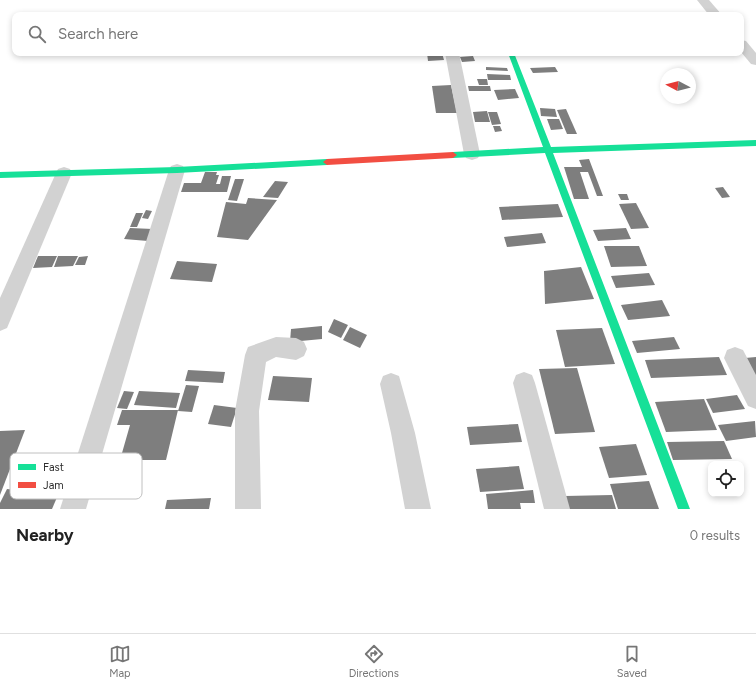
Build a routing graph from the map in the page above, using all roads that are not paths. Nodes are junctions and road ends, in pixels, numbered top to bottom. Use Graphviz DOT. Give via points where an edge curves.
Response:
graph roads {
  1 [pos="703,0"];
  2 [pos="713,12"];
  3 [pos="744,47"];
  4 [pos="453,56"];
  5 [pos="511,56"];
  6 [pos="756,61"];
  7 [pos="756,143"];
  8 [pos="547,150"];
  9 [pos="472,154"];
  10 [pos="177,170"];
  11 [pos="64,173"];
  12 [pos="0,175"];
  13 [pos="0,321"];
  14 [pos="296,349"];
  15 [pos="734,358"];
  16 [pos="524,383"];
  17 [pos="391,384"];
  18 [pos="756,398"];
  19 [pos="90,453"];
  20 [pos="76,499"];
  21 [pos="73,509"];
  22 [pos="248,509"];
  23 [pos="418,509"];
  24 [pos="557,509"];
  25 [pos="684,509"];
  1 -- 2 [label="street"];
  3 -- 6 [label="street"];
  4 -- 9 [label="street"];
  5 -- 8 [label="street"];
  7 -- 8 [label="street"];
  8 -- 9 [label="street"];
  8 -- 25 [label="street"];
  9 -- 10 [label="street"];
  10 -- 11 [label="street"];
  10 -- 19 [label="street"];
  11 -- 12 [label="street"];
  11 -- 13 [label="street"];
  14 -- 22 [label="street" via="276,347 256,356 247,411"];
  15 -- 18 [label="street"];
  16 -- 24 [label="street"];
  17 -- 23 [label="street"];
  20 -- 21 [label="street"];
}
